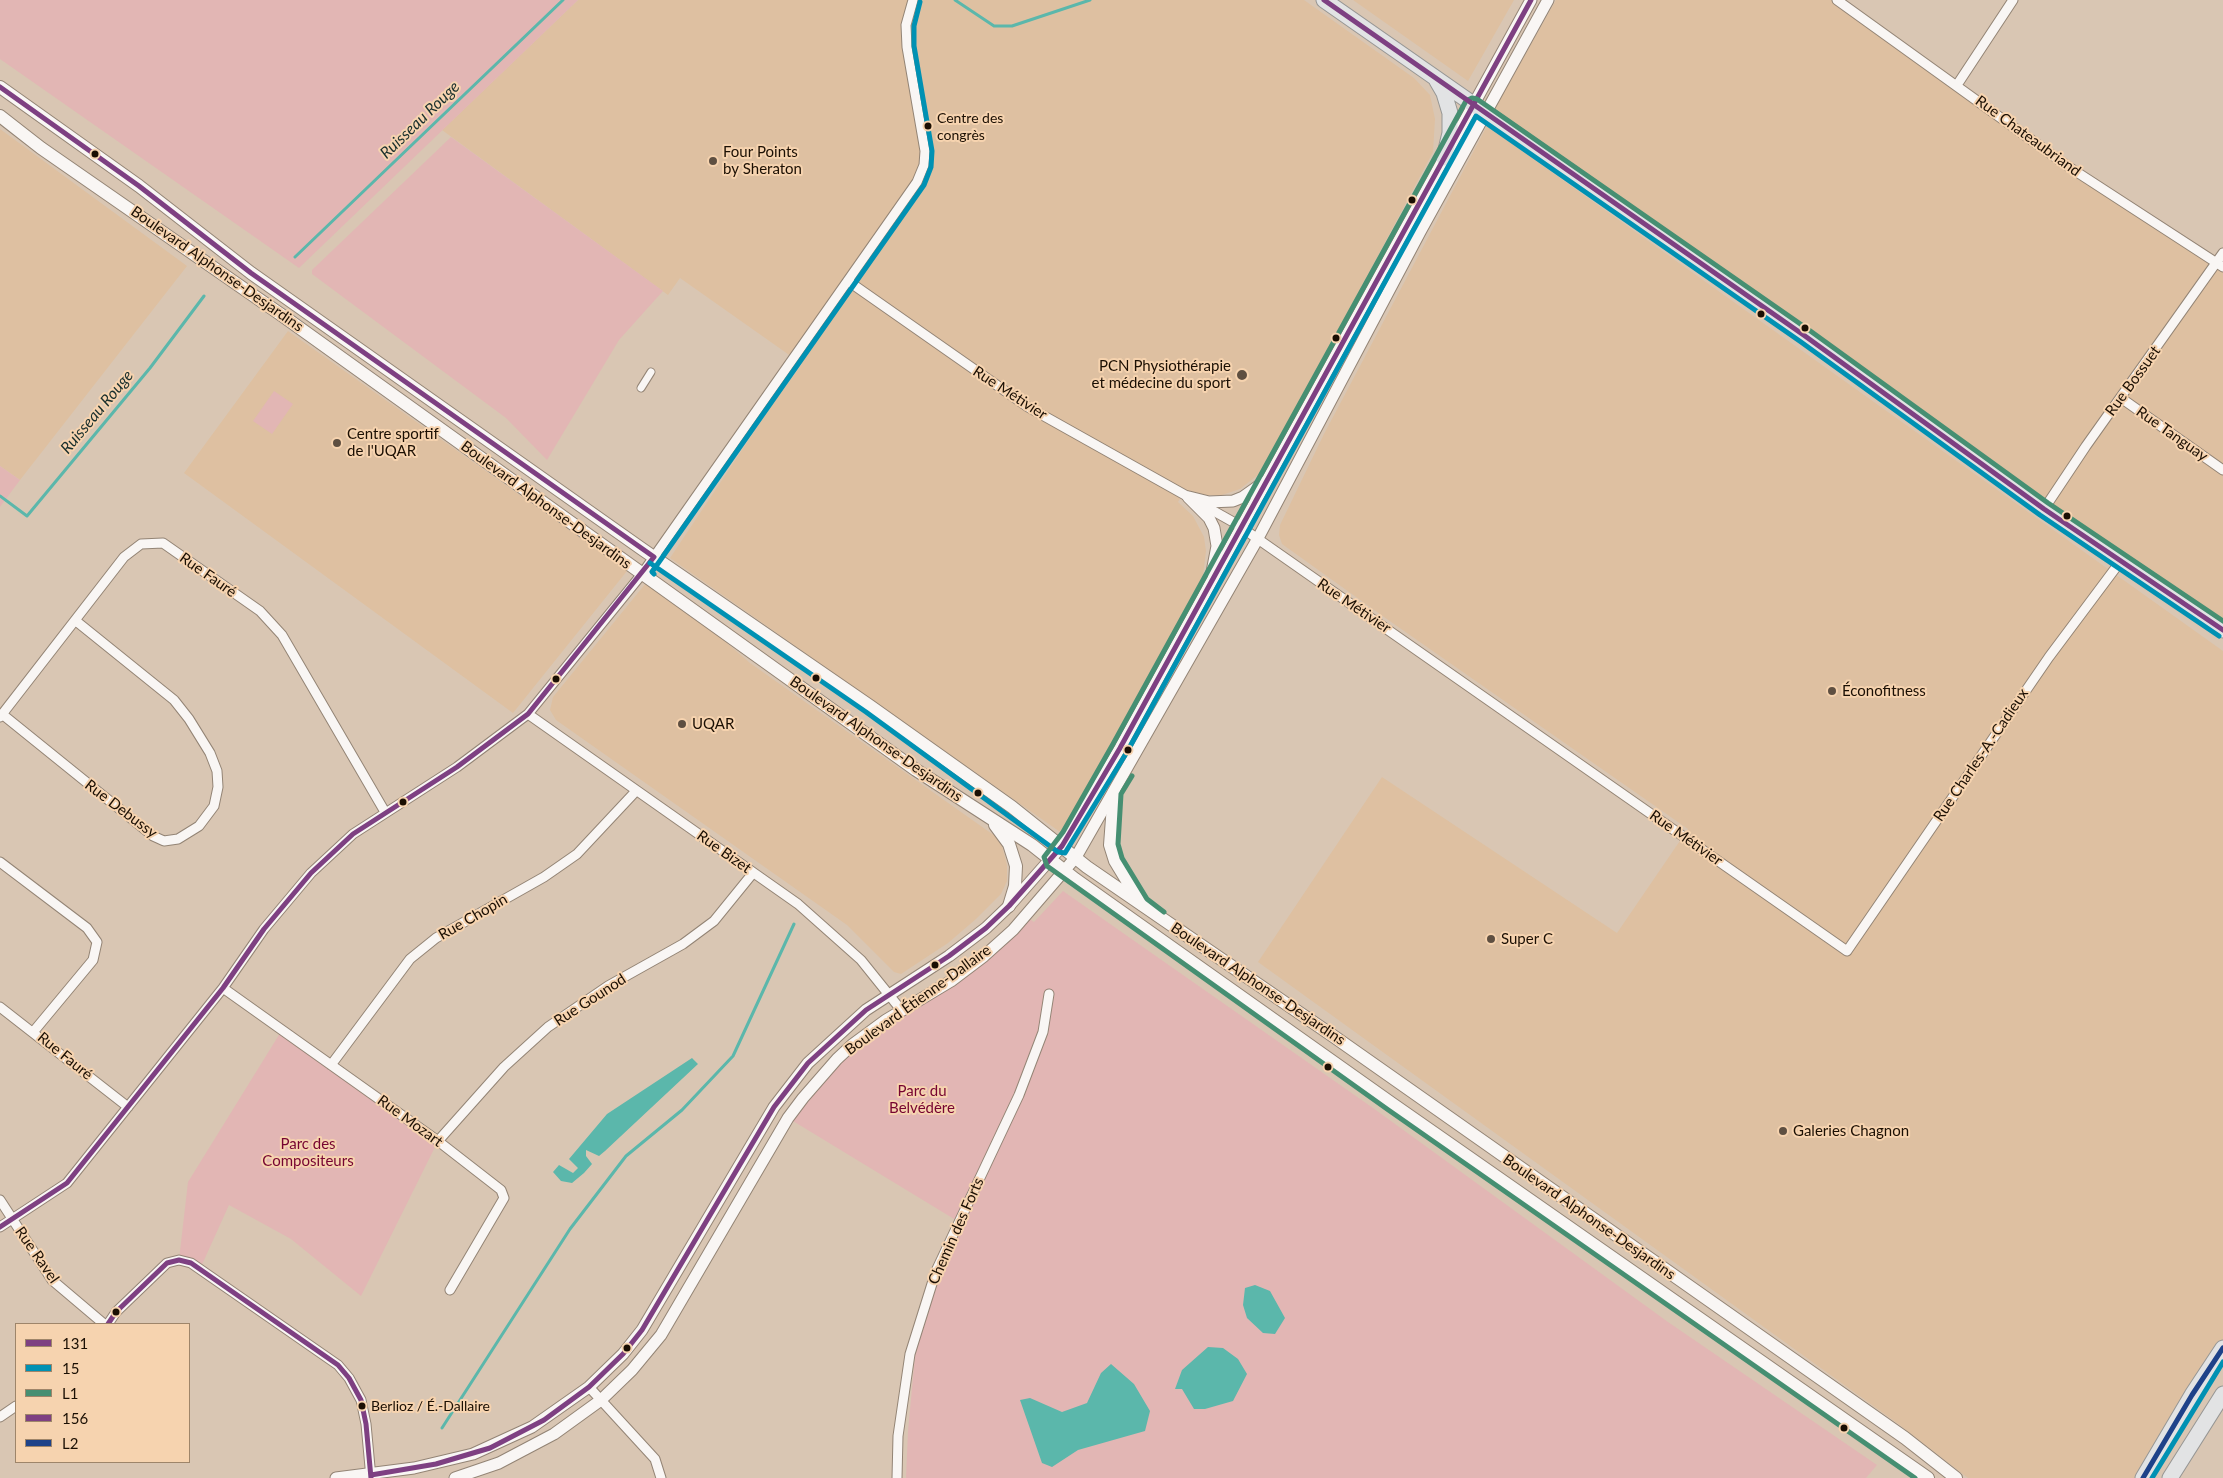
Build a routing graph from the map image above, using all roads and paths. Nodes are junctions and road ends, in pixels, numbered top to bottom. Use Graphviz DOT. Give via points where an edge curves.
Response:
graph roads {
  1 [pos="913,0"];
  2 [pos="1324,0"];
  3 [pos="1531,0"];
  4 [pos="1548,0"];
  5 [pos="1837,0"];
  6 [pos="2013,0"];
  7 [pos="1436,80"];
  8 [pos="1956,84"];
  9 [pos="0,87"];
  10 [pos="1479,110"];
  11 [pos="0,116"];
  12 [pos="1444,158"];
  13 [pos="2223,253"];
  14 [pos="2220,265"];
  15 [pos="848,281"];
  16 [pos="651,372"];
  17 [pos="641,388"];
  18 [pos="2121,398"];
  19 [pos="2223,470"];
  20 [pos="1270,478"];
  21 [pos="1188,497"];
  22 [pos="2044,510"];
  23 [pos="1241,528"];
  24 [pos="1257,540"];
  25 [pos="654,557"];
  26 [pos="2120,562"];
  27 [pos="642,574"];
  28 [pos="1208,588"];
  29 [pos="76,621"];
  30 [pos="2223,630"];
  31 [pos="528,714"];
  32 [pos="1,716"];
  33 [pos="636,790"];
  34 [pos="1114,792"];
  35 [pos="385,812"];
  36 [pos="988,817"];
  37 [pos="1062,846"];
  38 [pos="1076,857"];
  39 [pos="1051,860"];
  40 [pos="0,862"];
  41 [pos="1065,871"];
  42 [pos="753,873"];
  43 [pos="1141,904"];
  44 [pos="1009,906"];
  45 [pos="1847,951"];
  46 [pos="223,988"];
  47 [pos="1049,994"];
  48 [pos="889,995"];
  49 [pos="0,1006"];
  50 [pos="902,1012"];
  51 [pos="34,1031"];
  52 [pos="331,1065"];
  53 [pos="128,1107"];
  54 [pos="438,1141"];
  55 [pos="0,1200"];
  56 [pos="12,1219"];
  57 [pos="0,1227"];
  58 [pos="450,1290"];
  59 [pos="103,1323"];
  60 [pos="109,1323"];
  61 [pos="2223,1348"];
  62 [pos="589,1387"];
  63 [pos="2223,1394"];
  64 [pos="601,1400"];
  65 [pos="15,1407"];
  66 [pos="0,1416"];
  67 [pos="371,1476"];
  68 [pos="336,1478"];
  69 [pos="455,1478"];
  70 [pos="661,1478"];
  71 [pos="897,1478"];
  72 [pos="1928,1478"];
  73 [pos="1956,1478"];
  74 [pos="2143,1478"];
  75 [pos="2170,1478"];
  1 -- 15 [label="street" via="906,25 907,47 923,132 924,165 917,182"];
  2 -- 7 [label="main road"];
  3 -- 10 [label="street, Boulevard Étienne-Dallaire"];
  4 -- 10 [label="street, Boulevard Étienne-Dallaire"];
  5 -- 8 [label="street, Rue Chateaubriand"];
  6 -- 8 [label="street"];
  7 -- 10 [label="main road"];
  7 -- 12 [label="main road" via="1444,92 1450,113 1450,133"];
  8 -- 14 [label="street, Rue Chateaubriand" via="2069,167"];
  9 -- 25 [label="main road, Boulevard Alphonse-Desjardins" via="139,186 251,274"];
  10 -- 12 [label="street, Boulevard Étienne-Dallaire"];
  10 -- 22 [label="main road" via="1805,336"];
  10 -- 24 [label="street, Boulevard Étienne-Dallaire" via="1406,258"];
  11 -- 27 [label="main road, Boulevard Alphonse-Desjardins"];
  12 -- 20 [label="street, Boulevard Étienne-Dallaire"];
  13 -- 14 [label="street, Rue Bossuet"];
  14 -- 18 [label="street, Rue Bossuet"];
  15 -- 21 [label="street, Rue Métivier" via="1028,407"];
  15 -- 25 [label="street"];
  16 -- 17 [label="street"];
  18 -- 19 [label="street, Rue Tanguay"];
  18 -- 22 [label="street, Rue Bossuet"];
  20 -- 21 [label="street" via="1233,501 1209,502"];
  20 -- 23 [label="street, Boulevard Étienne-Dallaire"];
  21 -- 23 [label="street, Rue Métivier"];
  21 -- 28 [label="street" via="1209,518 1216,536 1216,559"];
  22 -- 26 [label="main road"];
  23 -- 24 [label="street, Rue Métivier"];
  23 -- 28 [label="street, Boulevard Étienne-Dallaire"];
  24 -- 34 [label="street, Boulevard Étienne-Dallaire"];
  24 -- 45 [label="street, Rue Métivier"];
  25 -- 27 [label="street"];
  25 -- 37 [label="main road, Boulevard Alphonse-Desjardins" via="886,717"];
  26 -- 30 [label="main road"];
  26 -- 45 [label="street, Rue Charles-A.-Cadieux" via="2049,657"];
  27 -- 31 [label="street"];
  27 -- 36 [label="main road, Boulevard Alphonse-Desjardins" via="916,770"];
  28 -- 37 [label="street, Boulevard Étienne-Dallaire"];
  29 -- 32 [label="street, Rue Fauré"];
  29 -- 32 [label="street, Rue Debussy" via="174,700 189,718 217,771 214,806 200,826 178,839 164,841 152,836"];
  29 -- 35 [label="street, Rue Fauré" via="124,557 141,544 163,543 260,611 282,635"];
  31 -- 33 [label="street, Rue Bizet"];
  31 -- 35 [label="street" via="458,766"];
  33 -- 42 [label="street, Rue Bizet"];
  33 -- 52 [label="street, Rue Chopin" via="577,854 436,938 410,959"];
  34 -- 38 [label="street, Boulevard Étienne-Dallaire"];
  34 -- 43 [label="main road" via="1110,845 1115,861"];
  35 -- 46 [label="street" via="353,834 312,872 264,929"];
  36 -- 39 [label="main road, Boulevard Alphonse-Desjardins"];
  36 -- 44 [label="main road" via="1009,844 1016,866"];
  37 -- 38 [label="main road, Boulevard Alphonse-Desjardins"];
  37 -- 39 [label="street, Boulevard Étienne-Dallaire"];
  38 -- 41 [label="street, Boulevard Étienne-Dallaire"];
  38 -- 43 [label="main road, Boulevard Alphonse-Desjardins"];
  39 -- 41 [label="main road, Boulevard Alphonse-Desjardins"];
  39 -- 44 [label="street, Boulevard Étienne-Dallaire"];
  40 -- 51 [label="street" via="87,928 97,942 93,960"];
  41 -- 50 [label="street, Boulevard Étienne-Dallaire" via="984,956"];
  41 -- 72 [label="main road, Boulevard Alphonse-Desjardins" via="1399,1109"];
  42 -- 48 [label="street, Rue Bizet" via="829,930 861,960"];
  42 -- 54 [label="street, Rue Gounod" via="714,921 682,944 608,986 548,1028 504,1067"];
  43 -- 73 [label="main road, Boulevard Alphonse-Desjardins" via="1860,1406"];
  44 -- 48 [label="street, Boulevard Étienne-Dallaire" via="949,956"];
  46 -- 52 [label="street, Rue Mozart"];
  46 -- 53 [label="street"];
  47 -- 71 [label="street, Chemin des Forts" via="1043,1032 1019,1095 936,1271 910,1354 898,1436"];
  48 -- 50 [label="street, Rue Bizet"];
  48 -- 62 [label="street, Boulevard Étienne-Dallaire" via="831,1040 784,1092 642,1330"];
  49 -- 51 [label="street, Rue Fauré"];
  50 -- 64 [label="street, Boulevard Étienne-Dallaire" via="886,1020 837,1059 792,1112 661,1335"];
  51 -- 53 [label="street, Rue Fauré"];
  52 -- 54 [label="street, Rue Mozart"];
  53 -- 56 [label="street" via="67,1183"];
  54 -- 58 [label="street, Rue Mozart" via="501,1190 504,1198"];
  55 -- 56 [label="street, Rue Ravel"];
  56 -- 57 [label="street"];
  56 -- 59 [label="street, Rue Ravel" via="52,1280"];
  60 -- 67 [label="street" via="167,1262 191,1263 338,1365 349,1378 361,1400"];
  61 -- 74 [label="main road"];
  62 -- 64 [label="street"];
  62 -- 67 [label="street, Boulevard Étienne-Dallaire" via="544,1420 490,1448 436,1464"];
  63 -- 75 [label="main road"];
  64 -- 69 [label="street, Boulevard Étienne-Dallaire" via="547,1438 499,1463"];
  64 -- 70 [label="street" via="655,1459"];
  65 -- 66 [label="street"];
  67 -- 68 [label="street, Boulevard Étienne-Dallaire"];
}
